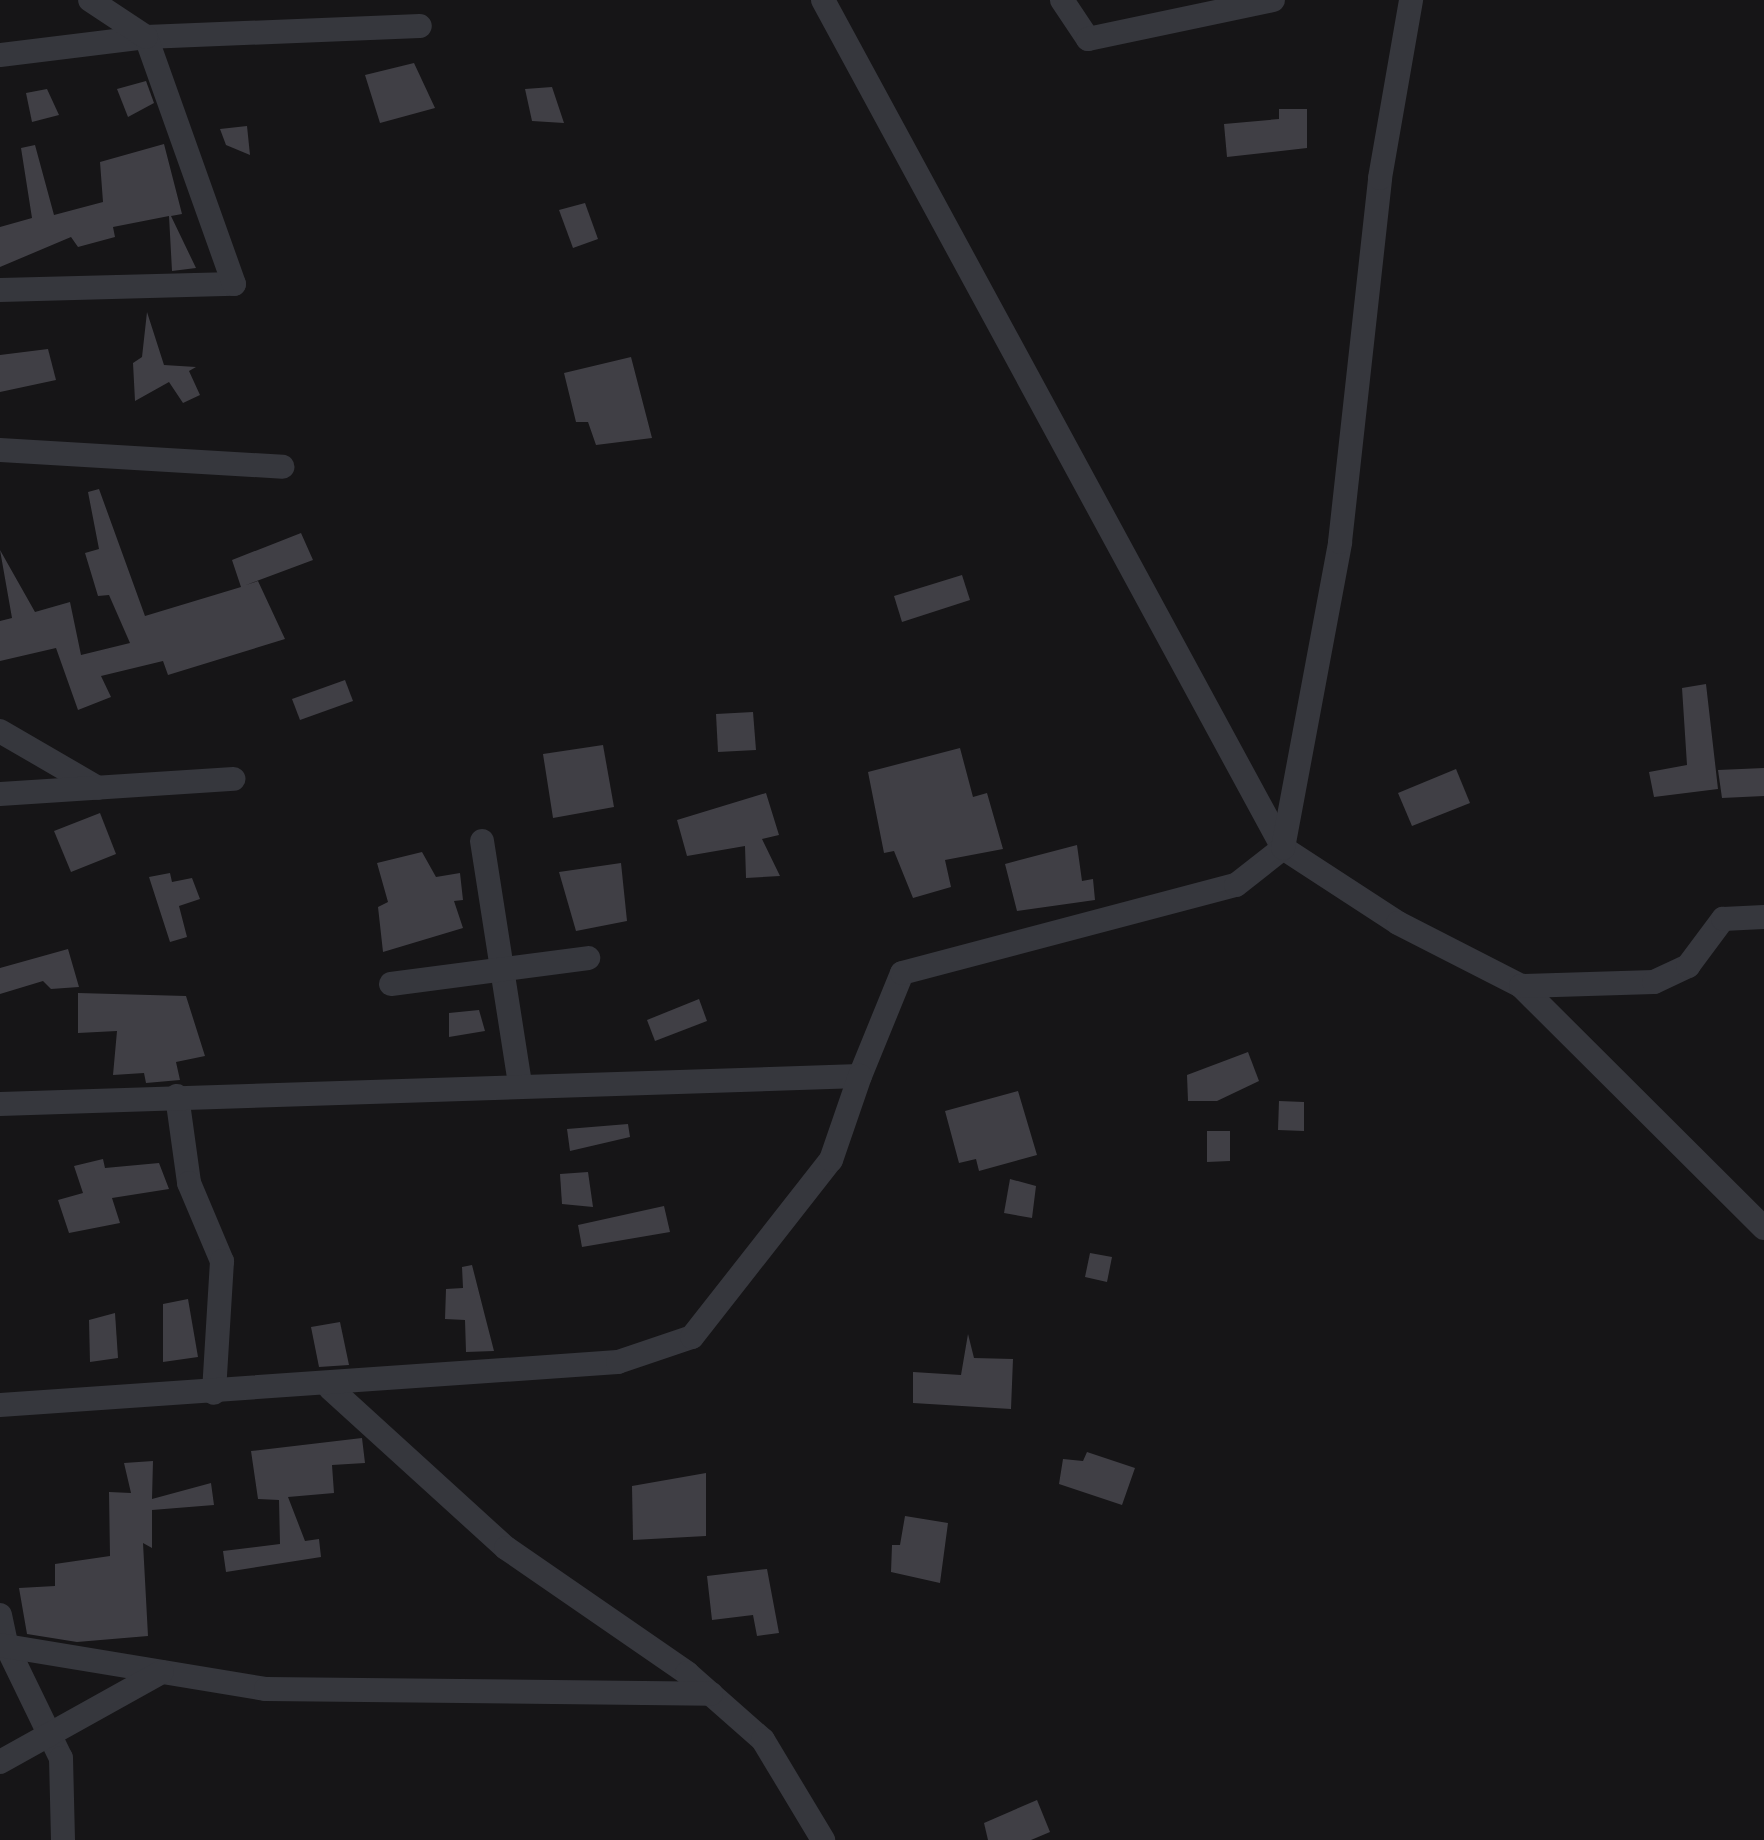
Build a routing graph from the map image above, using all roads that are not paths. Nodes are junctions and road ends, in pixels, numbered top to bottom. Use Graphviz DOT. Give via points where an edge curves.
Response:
graph roads {
  1 [pos="90,0"];
  2 [pos="823,0"];
  3 [pos="1062,0"];
  4 [pos="1273,0"];
  5 [pos="1411,0"];
  6 [pos="420,26"];
  7 [pos="146,37"];
  8 [pos="0,55"];
  9 [pos="0,290"];
  10 [pos="0,450"];
  11 [pos="282,467"];
  12 [pos="0,731"];
  13 [pos="234,779"];
  14 [pos="98,788"];
  15 [pos="0,794"];
  16 [pos="482,841"];
  17 [pos="1283,848"];
  18 [pos="1764,917"];
  19 [pos="588,958"];
  20 [pos="502,970"];
  21 [pos="391,984"];
  22 [pos="1521,986"];
  23 [pos="860,1076"];
  24 [pos="520,1085"];
  25 [pos="177,1096"];
  26 [pos="0,1104"];
  27 [pos="1764,1228"];
  28 [pos="330,1388"];
  29 [pos="214,1393"];
  30 [pos="0,1405"];
  31 [pos="0,1615"];
  32 [pos="4,1646"];
  33 [pos="162,1672"];
  34 [pos="711,1694"];
  35 [pos="50,1734"];
  36 [pos="0,1762"];
  37 [pos="63,1840"];
  38 [pos="823,1840"];
  1 -- 7 [label="street"];
  2 -- 17 [label="street"];
  3 -- 4 [label="street" via="1088,39"];
  5 -- 17 [label="street" via="1380,178 1340,542"];
  6 -- 7 [label="street"];
  7 -- 8 [label="street"];
  7 -- 9 [label="street" via="234,284"];
  10 -- 11 [label="street"];
  12 -- 14 [label="street"];
  13 -- 14 [label="street"];
  14 -- 15 [label="street"];
  16 -- 20 [label="street"];
  17 -- 22 [label="street" via="1398,923"];
  17 -- 23 [label="street" via="1246,876 902,973"];
  18 -- 22 [label="street" via="1723,919 1688,966 1667,979"];
  19 -- 20 [label="street"];
  20 -- 21 [label="street"];
  20 -- 24 [label="street"];
  22 -- 27 [label="street"];
  23 -- 24 [label="street"];
  23 -- 28 [label="street" via="831,1160 692,1337 618,1362"];
  24 -- 25 [label="street"];
  25 -- 26 [label="street"];
  25 -- 29 [label="street" via="189,1183 222,1261"];
  28 -- 29 [label="street"];
  28 -- 34 [label="street" via="506,1548"];
  29 -- 30 [label="street"];
  31 -- 32 [label="street"];
  32 -- 33 [label="street"];
  32 -- 35 [label="street"];
  33 -- 34 [label="street" via="266,1689"];
  33 -- 35 [label="street"];
  34 -- 38 [label="street" via="763,1740"];
  35 -- 36 [label="street"];
  35 -- 37 [label="street" via="61,1758"];
}
